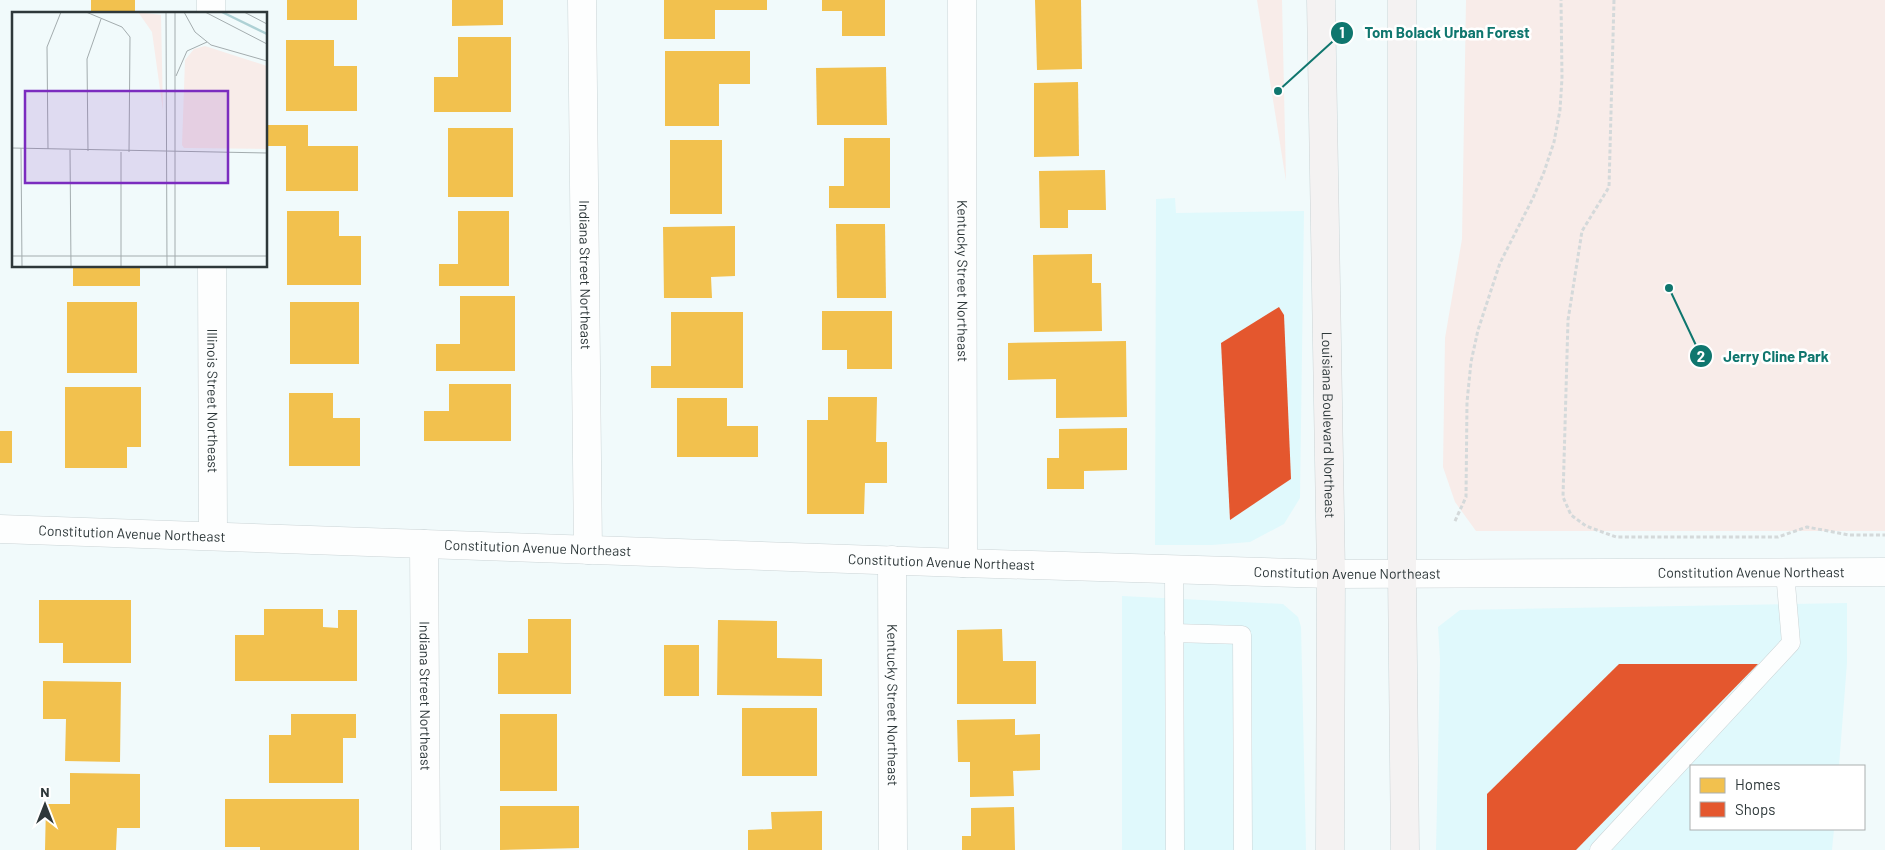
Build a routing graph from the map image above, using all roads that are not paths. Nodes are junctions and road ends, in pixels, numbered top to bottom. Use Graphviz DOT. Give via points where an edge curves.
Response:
graph roads {
  1 [pos="582,0"];
  2 [pos="962,0"];
  3 [pos="1321,0"];
  4 [pos="1402,0"];
  5 [pos="212,268"];
  6 [pos="0,530"];
  7 [pos="213,536"];
  8 [pos="424,544"];
  9 [pos="588,550"];
  10 [pos="892,560"];
  11 [pos="963,563"];
  12 [pos="1174,569"];
  13 [pos="1785,572"];
  14 [pos="1885,572"];
  15 [pos="1331,574"];
  16 [pos="1402,574"];
  17 [pos="1174,633"];
  18 [pos="426,850"];
  19 [pos="893,850"];
  20 [pos="1175,850"];
  21 [pos="1243,850"];
  22 [pos="1330,850"];
  23 [pos="1405,850"];
  24 [pos="1599,850"];
  1 -- 9 [label="street, Indiana Street Northeast"];
  2 -- 11 [label="street, Kentucky Street Northeast"];
  3 -- 15 [label="main road, Louisiana Boulevard Northeast"];
  4 -- 16 [label="main road"];
  5 -- 7 [label="street, Illinois Street Northeast"];
  6 -- 7 [label="street, Constitution Avenue Northeast"];
  7 -- 8 [label="street, Constitution Avenue Northeast"];
  8 -- 9 [label="street, Constitution Avenue Northeast"];
  8 -- 18 [label="street, Indiana Street Northeast"];
  9 -- 10 [label="street, Constitution Avenue Northeast"];
  10 -- 11 [label="street, Constitution Avenue Northeast"];
  10 -- 19 [label="street, Kentucky Street Northeast"];
  11 -- 12 [label="street, Constitution Avenue Northeast"];
  12 -- 15 [label="street, Constitution Avenue Northeast"];
  12 -- 17 [label="lane"];
  13 -- 14 [label="street, Constitution Avenue Northeast"];
  13 -- 16 [label="street, Constitution Avenue Northeast"];
  13 -- 24 [label="lane" via="1791,643"];
  15 -- 16 [label="street, Constitution Avenue Northeast"];
  15 -- 22 [label="main road, Louisiana Boulevard Northeast"];
  16 -- 23 [label="main road"];
  17 -- 20 [label="lane"];
  17 -- 21 [label="lane" via="1242,635"];
}
